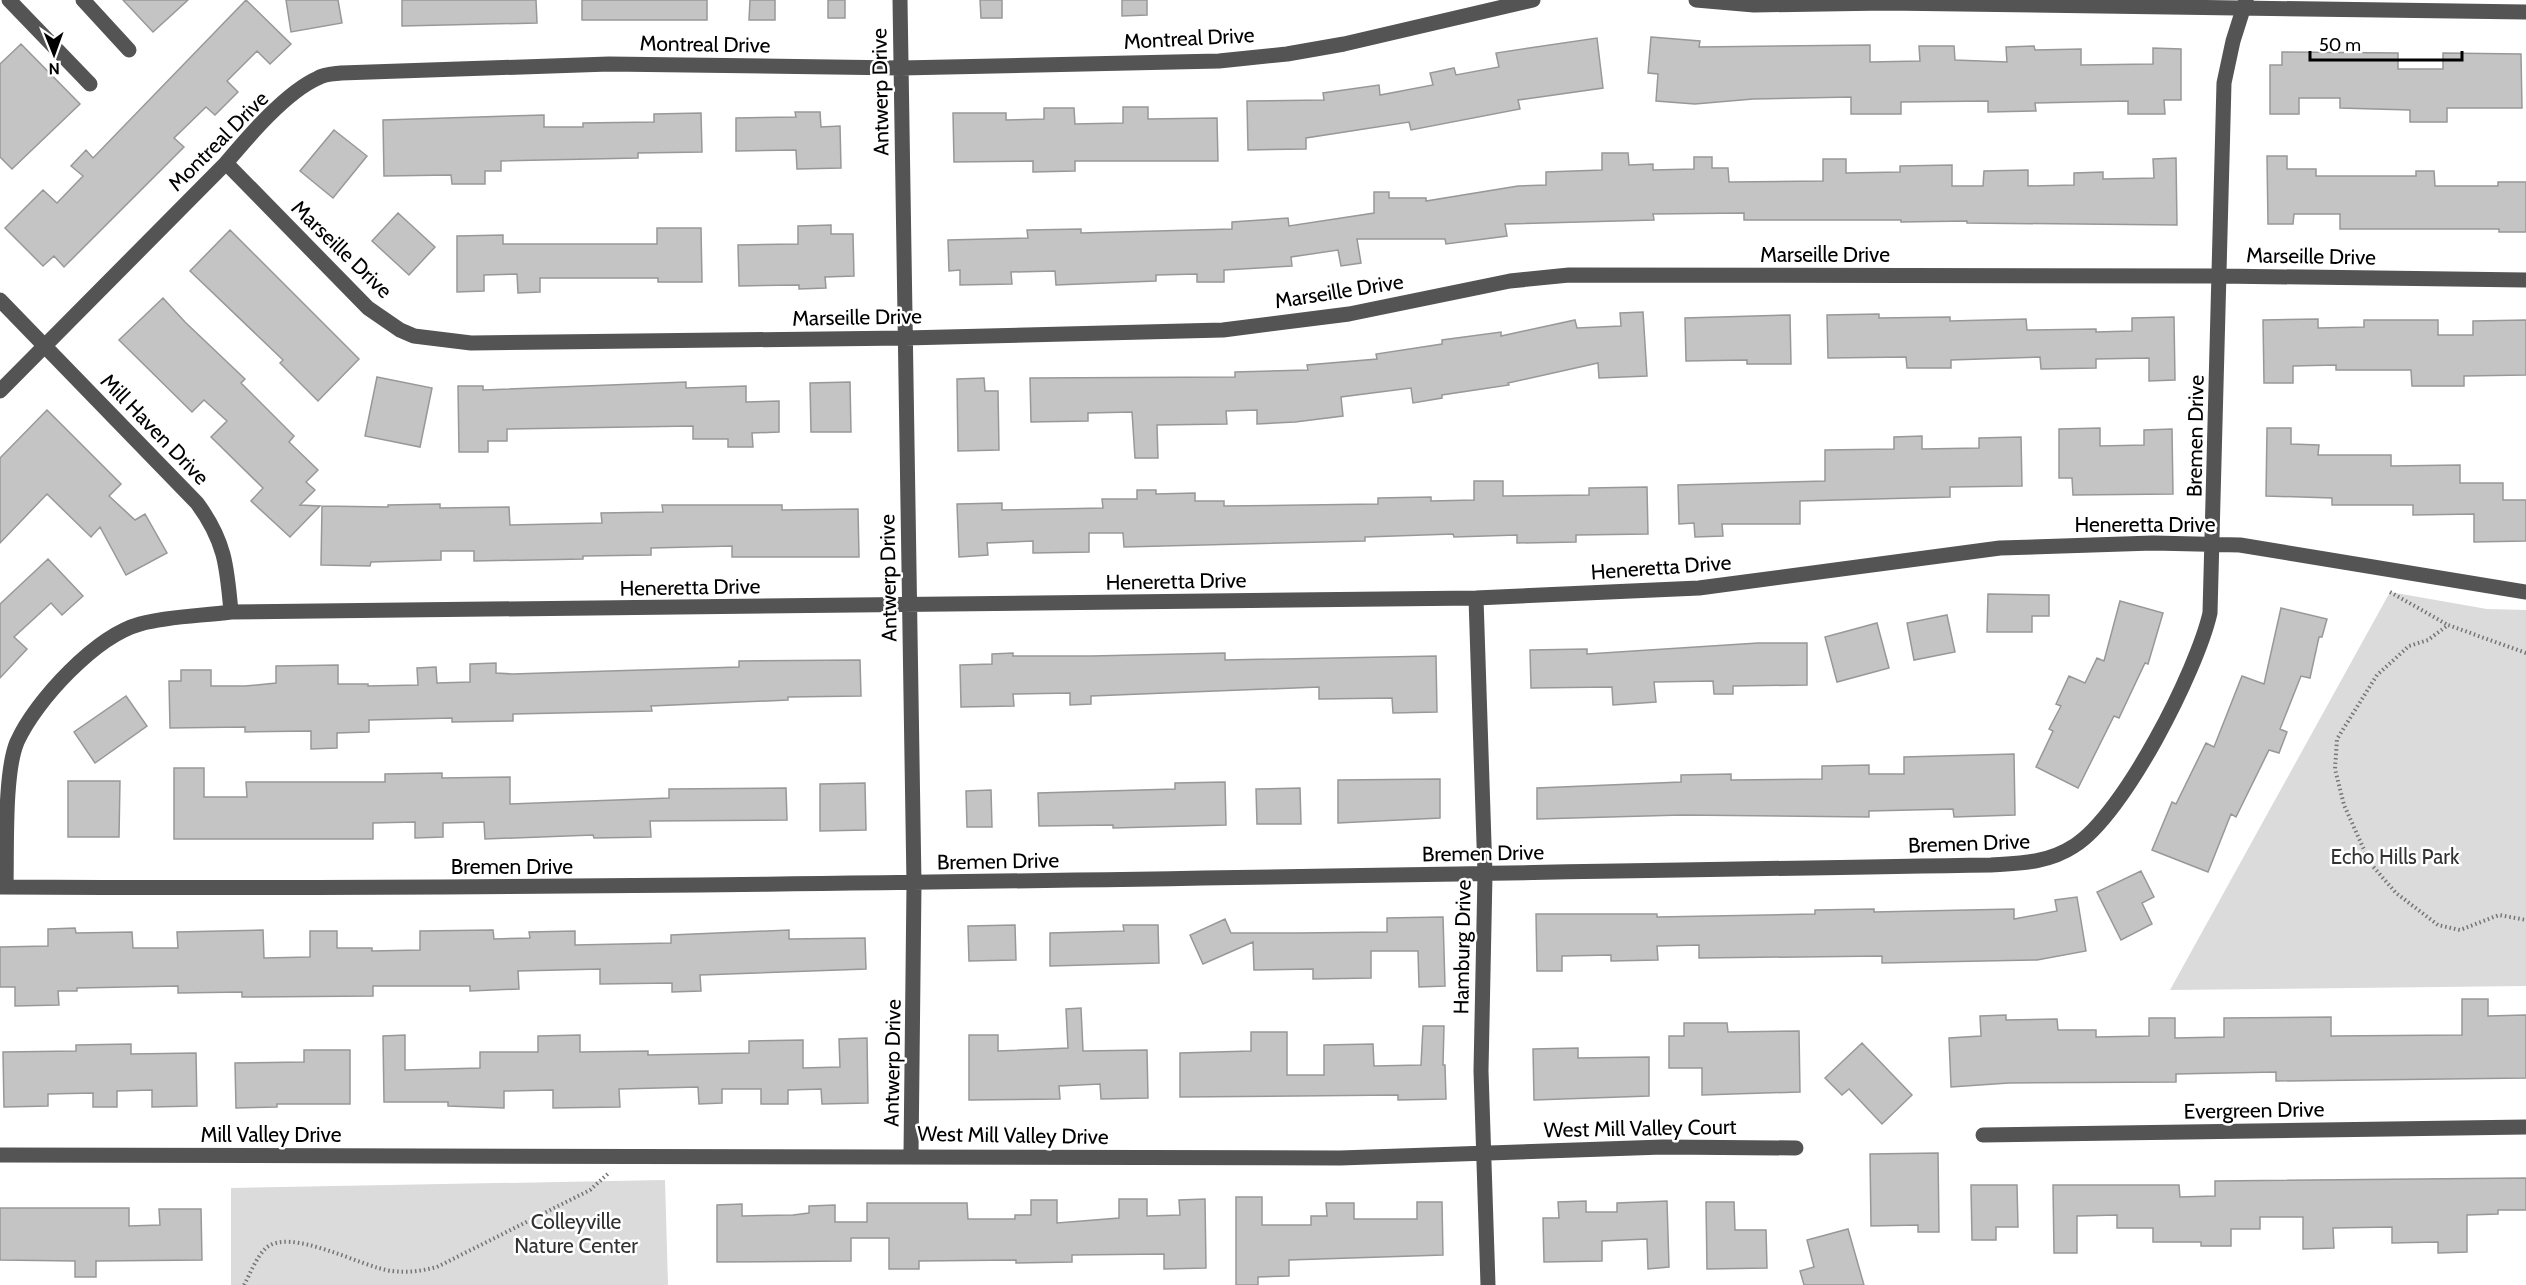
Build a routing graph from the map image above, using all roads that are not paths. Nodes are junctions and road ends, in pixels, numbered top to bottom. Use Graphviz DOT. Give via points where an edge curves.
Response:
graph roads {
  1 [pos="8,0"];
  2 [pos="83,0"];
  3 [pos="900,0"];
  4 [pos="1533,0"];
  5 [pos="1696,0"];
  6 [pos="2245,4"];
  7 [pos="0,7"];
  8 [pos="2526,12"];
  9 [pos="129,50"];
  10 [pos="901,68"];
  11 [pos="90,84"];
  12 [pos="226,163"];
  13 [pos="2220,276"];
  14 [pos="2526,280"];
  15 [pos="0,300"];
  16 [pos="905,338"];
  17 [pos="45,346"];
  18 [pos="0,391"];
  19 [pos="2213,544"];
  20 [pos="2526,592"];
  21 [pos="1476,598"];
  22 [pos="910,605"];
  23 [pos="231,612"];
  24 [pos="1485,874"];
  25 [pos="914,884"];
  26 [pos="3,886"];
  27 [pos="2526,1127"];
  28 [pos="1983,1135"];
  29 [pos="1796,1148"];
  30 [pos="1484,1153"];
  31 [pos="0,1155"];
  32 [pos="543,1155"];
  33 [pos="911,1155"];
  34 [pos="1488,1285"];
  1 -- 7 [label="street"];
  1 -- 11 [label="street"];
  2 -- 9 [label="street"];
  3 -- 10 [label="street, Antwerp Drive"];
  4 -- 10 [label="street, Montreal Drive" via="1287,54 1219,61"];
  5 -- 6 [label="street" via="1754,5"];
  6 -- 8 [label="street"];
  6 -- 13 [label="street, Bremen Drive" via="2224,83"];
  10 -- 12 [label="street, Montreal Drive" via="609,64 340,73 319,77 303,87 255,129"];
  10 -- 16 [label="street, Antwerp Drive"];
  12 -- 16 [label="street, Marseille Drive" via="368,308 414,336 471,343"];
  12 -- 17 [label="street, Montreal Drive"];
  13 -- 14 [label="street, Marseille Drive"];
  13 -- 16 [label="street, Marseille Drive" via="1569,275 1510,281 1349,314 1223,330"];
  13 -- 19 [label="street, Bremen Drive"];
  15 -- 17 [label="street, Mill Haven Drive"];
  16 -- 22 [label="street, Antwerp Drive"];
  17 -- 18 [label="street, Montreal Drive"];
  17 -- 23 [label="street, Mill Haven Drive" via="197,503 214,526 227,564"];
  19 -- 20 [label="street, Heneretta Drive" via="2240,545"];
  19 -- 21 [label="street, Heneretta Drive" via="2000,548 1699,588"];
  19 -- 24 [label="street, Bremen Drive" via="2205,637 2169,714 2113,808 2076,846 2045,861"];
  21 -- 22 [label="street, Heneretta Drive"];
  21 -- 24 [label="street, Hamburg Drive"];
  22 -- 23 [label="street, Heneretta Drive"];
  22 -- 25 [label="street, Antwerp Drive"];
  23 -- 26 [label="street, Heneretta Drive" via="161,620 118,633 85,657 43,702 17,742 9,783"];
  24 -- 25 [label="street, Bremen Drive"];
  24 -- 30 [label="street, Hamburg Drive" via="1481,1071"];
  25 -- 26 [label="street, Bremen Drive"];
  25 -- 33 [label="street, Antwerp Drive"];
  27 -- 28 [label="street, Evergreen Drive"];
  29 -- 30 [label="street, West Mill Valley Court" via="1663,1147"];
  30 -- 33 [label="street, West Mill Valley Drive" via="1340,1158"];
  30 -- 34 [label="street, Hamburg Drive"];
  31 -- 32 [label="street, Mill Valley Drive"];
  32 -- 33 [label="street, West Mill Valley Drive"];
}
